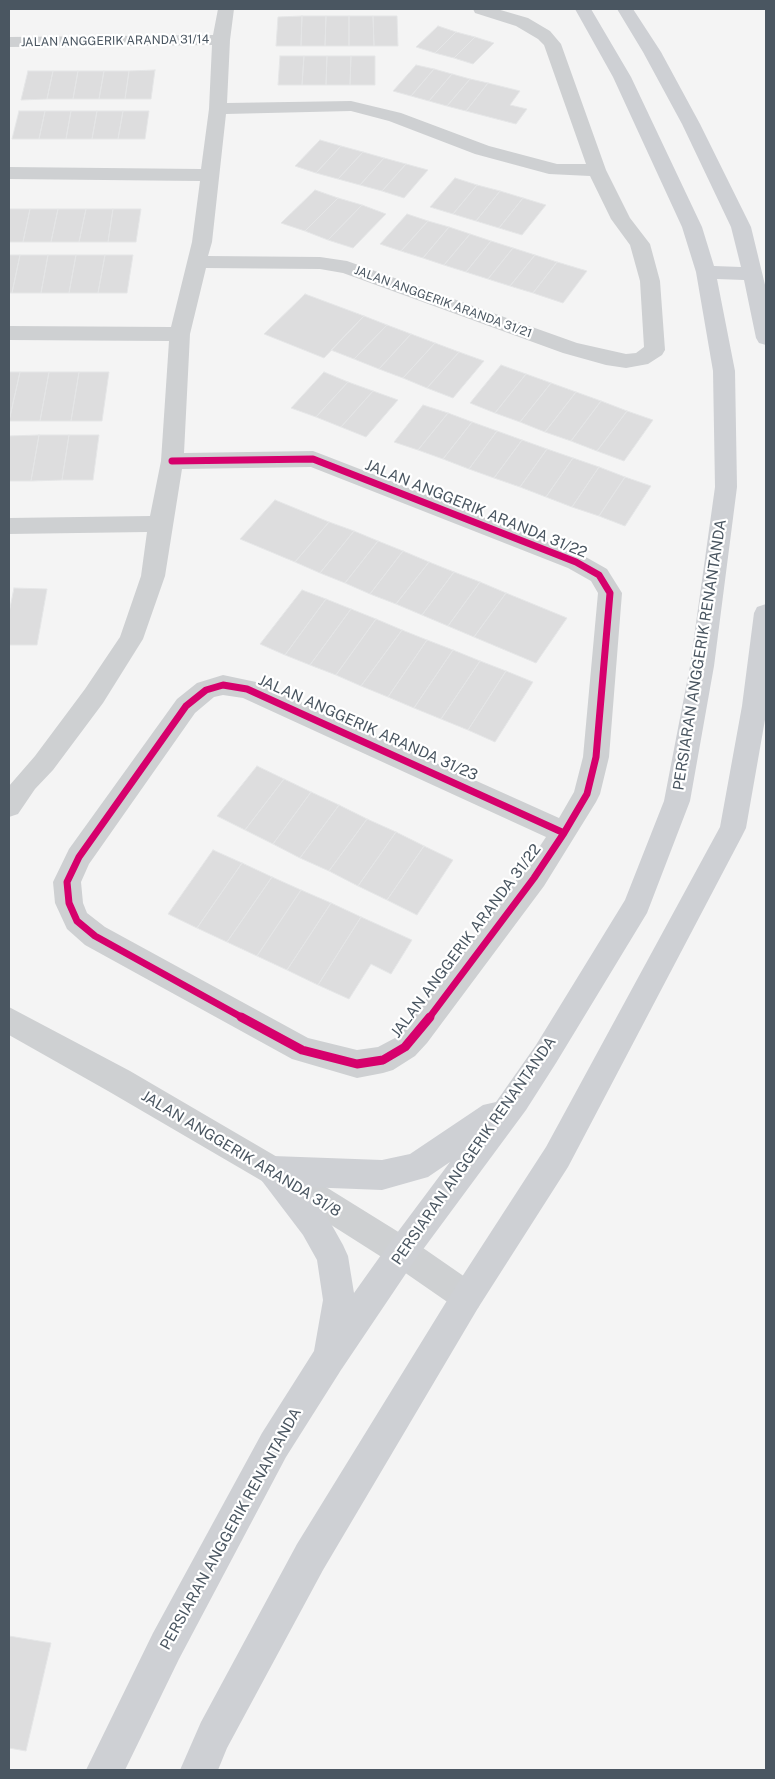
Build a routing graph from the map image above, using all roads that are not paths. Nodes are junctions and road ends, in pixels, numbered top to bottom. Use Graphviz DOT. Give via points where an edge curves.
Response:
graph roads {
  1 [pos="226,9"];
  2 [pos="481,9"];
  3 [pos="583,9"];
  4 [pos="625,9"];
  5 [pos="222,40"];
  6 [pos="9,42"];
  7 [pos="218,109"];
  8 [pos="597,170"];
  9 [pos="9,173"];
  10 [pos="209,175"];
  11 [pos="197,262"];
  12 [pos="706,272"];
  13 [pos="754,274"];
  14 [pos="9,333"];
  15 [pos="180,334"];
  16 [pos="766,338"];
  17 [pos="172,461"];
  18 [pos="160,524"];
  19 [pos="9,526"];
  20 [pos="766,613"];
  21 [pos="17,782"];
  22 [pos="9,806"];
  23 [pos="564,833"];
  24 [pos="11,1027"];
  25 [pos="384,1060"];
  26 [pos="515,1100"];
  27 [pos="273,1171"];
  28 [pos="402,1252"];
  29 [pos="467,1298"];
  30 [pos="329,1358"];
  31 [pos="105,1770"];
  32 [pos="199,1770"];
  1 -- 5 [label="street"];
  2 -- 8 [label="street" via="522,22 544,35 552,44"];
  3 -- 12 [label="main road, PERSIARAN ANGGERIK RENANTANDA" via="622,78 692,227"];
  4 -- 13 [label="main road" via="691,124 741,227"];
  5 -- 6 [label="street, JALAN ANGGERIK ARANDA 31/14"];
  5 -- 7 [label="street"];
  7 -- 8 [label="street" via="351,106 395,117 482,150 556,170"];
  7 -- 10 [label="street"];
  8 -- 11 [label="street, JALAN ANGGERIK ARANDA 31/21" via="621,219 640,244 650,282 654,350 641,359 606,358 570,348 347,267 320,263"];
  9 -- 10 [label="street"];
  10 -- 11 [label="street"];
  11 -- 15 [label="street"];
  12 -- 13 [label="main road"];
  12 -- 26 [label="main road, PERSIARAN ANGGERIK RENANTANDA" via="724,371 726,487 702,666 678,801 637,905"];
  13 -- 16 [label="main road"];
  14 -- 15 [label="street"];
  15 -- 17 [label="street"];
  17 -- 18 [label="street"];
  17 -- 23 [label="street, JALAN ANGGERIK ARANDA 31/22" via="313,459 576,562 599,575 610,593 596,757 587,794"];
  18 -- 19 [label="street"];
  18 -- 21 [label="street" via="153,576 130,639 94,696 44,763"];
  20 -- 29 [label="main road" via="755,706 733,828 556,1157"];
  21 -- 22 [label="street"];
  23 -- 25 [label="street, JALAN ANGGERIK ARANDA 31/22" via="417,1034 405,1047"];
  23 -- 25 [label="street, JALAN ANGGERIK ARANDA 31/23" via="248,689 223,685 206,690 186,706 79,856 66,882 69,904 77,920 95,936 302,1050 357,1064"];
  24 -- 27 [label="street, JALAN ANGGERIK ARANDA 31/8" via="119,1081"];
  26 -- 27 [label="main road" via="417,1167 382,1175"];
  26 -- 28 [label="main road, PERSIARAN ANGGERIK RENANTANDA"];
  27 -- 28 [label="street, JALAN ANGGERIK ARANDA 31/8"];
  27 -- 30 [label="main road" via="314,1224 332,1256 339,1300"];
  28 -- 29 [label="street, JALAN ANGGERIK ARANDA 31/8"];
  28 -- 30 [label="main road, PERSIARAN ANGGERIK RENANTANDA"];
  29 -- 32 [label="main road" via="310,1557 214,1734"];
  30 -- 31 [label="main road, PERSIARAN ANGGERIK RENANTANDA" via="274,1445 166,1646"];
}
